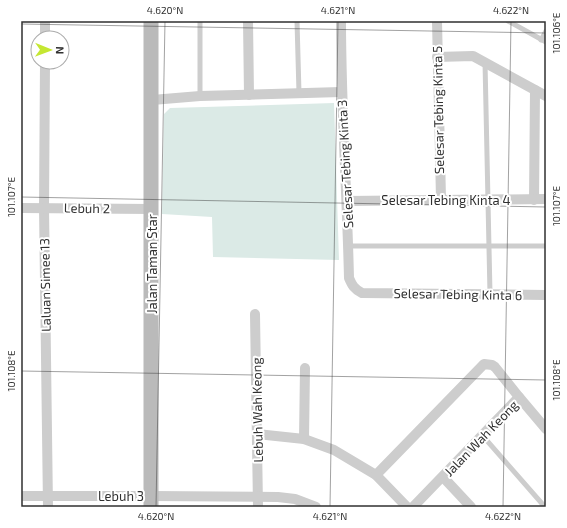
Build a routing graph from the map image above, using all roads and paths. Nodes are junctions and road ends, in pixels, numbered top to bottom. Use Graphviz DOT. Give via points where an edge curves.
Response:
graph roads {
  1 [pos="151,21"];
  2 [pos="200,21"];
  3 [pos="248,21"];
  4 [pos="297,21"];
  5 [pos="341,21"];
  6 [pos="437,21"];
  7 [pos="508,21"];
  8 [pos="546,31"];
  9 [pos="544,41"];
  10 [pos="437,57"];
  11 [pos="485,62"];
  12 [pos="45,70"];
  13 [pos="535,90"];
  14 [pos="341,92"];
  15 [pos="299,93"];
  16 [pos="249,95"];
  17 [pos="200,96"];
  18 [pos="546,96"];
  19 [pos="152,100"];
  20 [pos="546,199"];
  21 [pos="440,200"];
  22 [pos="488,200"];
  23 [pos="534,200"];
  24 [pos="347,201"];
  25 [pos="21,208"];
  26 [pos="44,208"];
  27 [pos="152,209"];
  28 [pos="348,246"];
  29 [pos="489,246"];
  30 [pos="546,246"];
  31 [pos="370,293"];
  32 [pos="490,294"];
  33 [pos="546,296"];
  34 [pos="256,314"];
  35 [pos="305,368"];
  36 [pos="519,397"];
  37 [pos="546,429"];
  38 [pos="257,434"];
  39 [pos="482,435"];
  40 [pos="304,439"];
  41 [pos="376,475"];
  42 [pos="443,477"];
  43 [pos="21,496"];
  44 [pos="48,496"];
  45 [pos="151,501"];
  46 [pos="258,502"];
  47 [pos="48,507"];
  48 [pos="316,507"];
  49 [pos="406,507"];
  50 [pos="414,507"];
  51 [pos="471,507"];
  52 [pos="545,507"];
  1 -- 19 [label="street, Jalan Taman Star"];
  2 -- 17 [label="lane"];
  3 -- 16 [label="street"];
  4 -- 15 [label="lane"];
  5 -- 14 [label="street, Selesar Tebing Kinta 3"];
  6 -- 10 [label="street, Selesar Tebing Kinta 5"];
  7 -- 9 [label="lane"];
  8 -- 9 [label="lane"];
  10 -- 11 [label="street" via="473,56"];
  10 -- 21 [label="street, Selesar Tebing Kinta 5"];
  11 -- 13 [label="street"];
  11 -- 22 [label="lane"];
  12 -- 26 [label="street, Laluan Simee 13"];
  13 -- 18 [label="street"];
  13 -- 23 [label="street"];
  14 -- 15 [label="street"];
  14 -- 24 [label="street, Selesar Tebing Kinta 3"];
  15 -- 16 [label="street"];
  16 -- 17 [label="street"];
  17 -- 19 [label="street"];
  19 -- 27 [label="street, Jalan Taman Star"];
  20 -- 23 [label="street, Selesar Tebing Kinta 4"];
  21 -- 22 [label="street, Selesar Tebing Kinta 4"];
  21 -- 24 [label="street, Selesar Tebing Kinta 4"];
  22 -- 23 [label="street, Selesar Tebing Kinta 4"];
  22 -- 29 [label="lane"];
  24 -- 28 [label="street, Selesar Tebing Kinta 3"];
  25 -- 26 [label="street, Lebuh 2"];
  26 -- 27 [label="street, Lebuh 2"];
  26 -- 44 [label="street, Laluan Simee 13"];
  27 -- 45 [label="street, Jalan Taman Star"];
  28 -- 29 [label="lane"];
  28 -- 31 [label="street, Selesar Tebing Kinta 3" via="349,278 352,285 362,293"];
  29 -- 30 [label="lane"];
  29 -- 32 [label="lane"];
  31 -- 32 [label="street, Selesar Tebing Kinta 6"];
  32 -- 33 [label="street, Selesar Tebing Kinta 6"];
  34 -- 38 [label="street, Lebuh Wah Keong"];
  35 -- 40 [label="street"];
  36 -- 37 [label="street, Jalan Wah Keong"];
  36 -- 39 [label="street, Jalan Wah Keong"];
  36 -- 41 [label="street" via="495,367 484,364"];
  38 -- 40 [label="street"];
  38 -- 46 [label="street, Lebuh Wah Keong"];
  39 -- 42 [label="street, Jalan Wah Keong"];
  39 -- 52 [label="lane"];
  40 -- 41 [label="street" via="334,450"];
  41 -- 49 [label="street"];
  42 -- 50 [label="street, Jalan Wah Keong"];
  42 -- 51 [label="street"];
  43 -- 44 [label="street, Lebuh 3"];
  44 -- 45 [label="street, Lebuh 3"];
  44 -- 47 [label="street, Laluan Simee 13"];
  45 -- 46 [label="street, Lebuh 3"];
  46 -- 48 [label="street, Lebuh 3" via="295,498"];
}
